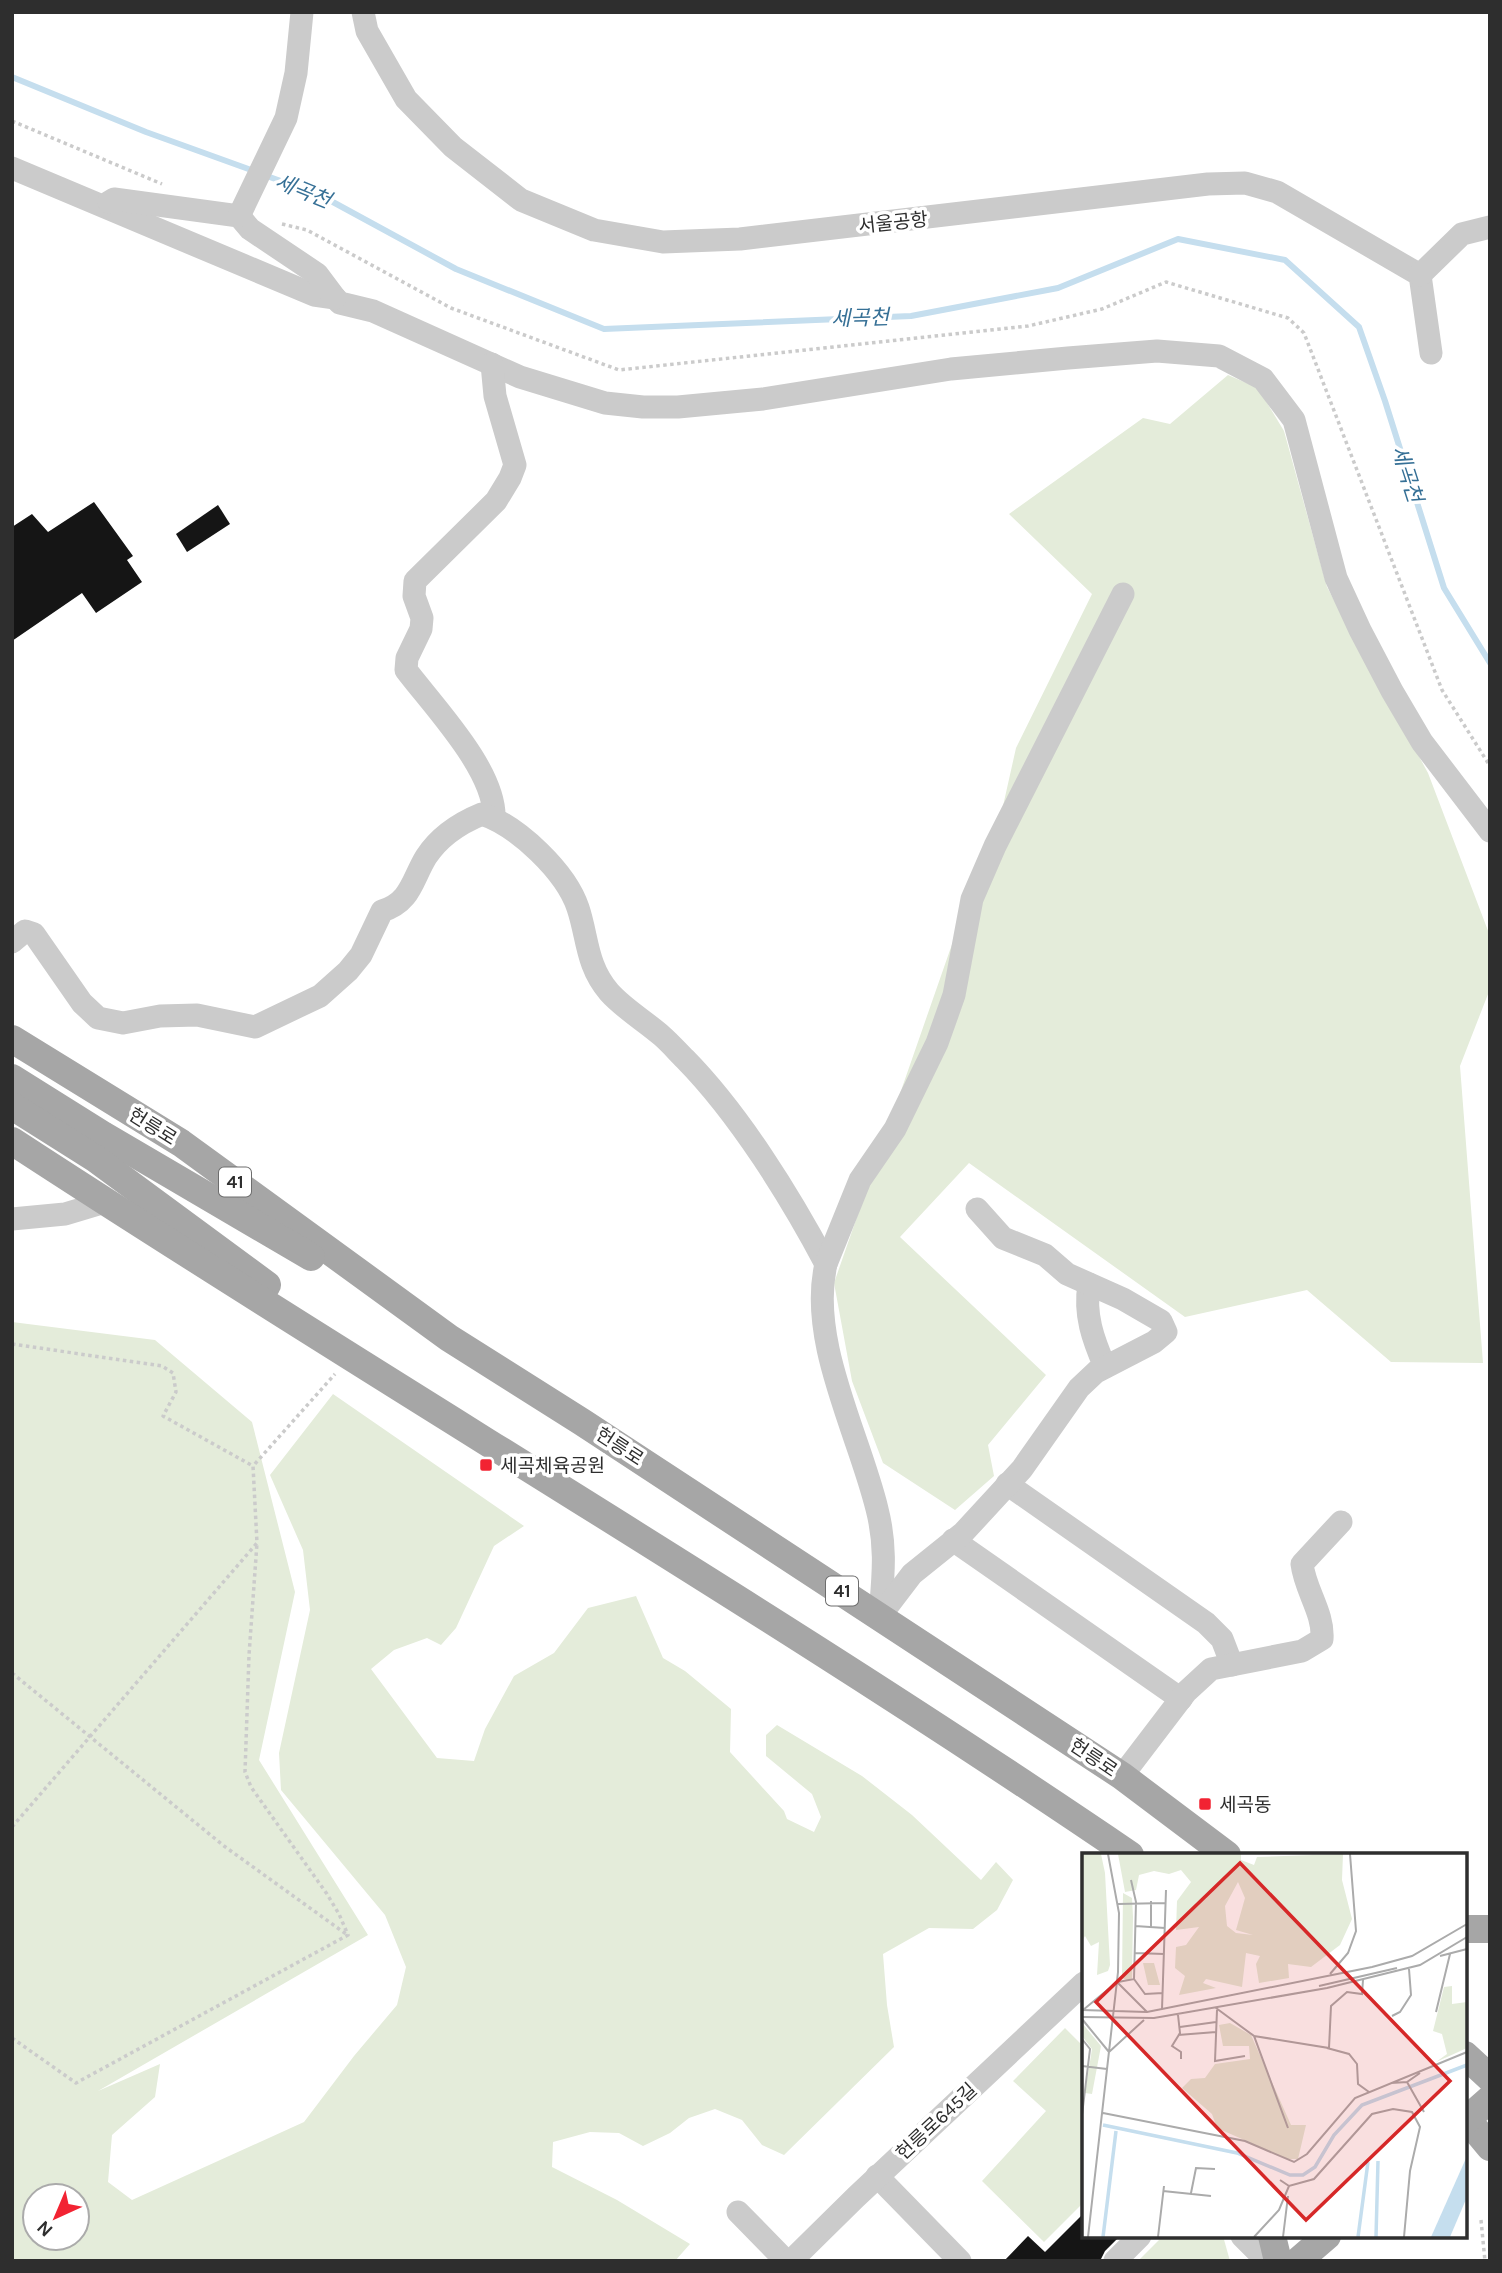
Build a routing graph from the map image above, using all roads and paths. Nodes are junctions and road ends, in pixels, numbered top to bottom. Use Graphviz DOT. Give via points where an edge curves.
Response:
graph roads {
  1 [pos="302,12"];
  2 [pos="363,12"];
  3 [pos="12,121"];
  4 [pos="12,168"];
  5 [pos="163,184"];
  6 [pos="104,205"];
  7 [pos="241,211"];
  8 [pos="1490,213"];
  9 [pos="280,224"];
  10 [pos="1490,228"];
  11 [pos="1462,234"];
  12 [pos="1420,275"];
  13 [pos="335,298"];
  14 [pos="1431,353"];
  15 [pos="492,364"];
  16 [pos="1123,594"];
  17 [pos="1490,766"];
  18 [pos="494,818"];
  19 [pos="1490,831"];
  20 [pos="12,942"];
  21 [pos="12,1040"];
  22 [pos="12,1078"];
  23 [pos="12,1106"];
  24 [pos="12,1141"];
  25 [pos="105,1202"];
  26 [pos="977,1209"];
  27 [pos="12,1219"];
  28 [pos="826,1264"];
  29 [pos="1089,1284"];
  30 [pos="449,1338"];
  31 [pos="12,1345"];
  32 [pos="349,1356"];
  33 [pos="1105,1367"];
  34 [pos="433,1407"];
  35 [pos="253,1466"];
  36 [pos="1007,1484"];
  37 [pos="1341,1522"];
  38 [pos="953,1540"];
  39 [pos="257,1544"];
  40 [pos="880,1616"];
  41 [pos="1232,1665"];
  42 [pos="12,1673"];
  43 [pos="1181,1699"];
  44 [pos="90,1738"];
  45 [pos="1122,1776"];
  46 [pos="12,1827"];
  47 [pos="1127,1853"];
  48 [pos="1224,1853"];
  49 [pos="1467,1929"];
  50 [pos="1490,1929"];
  51 [pos="348,1935"];
  52 [pos="1082,1985"];
  53 [pos="12,2038"];
  54 [pos="1467,2056"];
  55 [pos="1490,2078"];
  56 [pos="1490,2099"];
  57 [pos="1467,2118"];
  58 [pos="1467,2120"];
  59 [pos="1490,2147"];
  60 [pos="877,2176"];
  61 [pos="738,2212"];
  62 [pos="1481,2220"];
  63 [pos="1138,2238"];
  64 [pos="1243,2238"];
  65 [pos="1272,2238"];
  66 [pos="1325,2238"];
  67 [pos="788,2261"];
  68 [pos="960,2261"];
  69 [pos="1115,2261"];
  70 [pos="1267,2261"];
  71 [pos="1278,2261"];
  72 [pos="1298,2261"];
  73 [pos="1485,2261"];
  1 -- 7 [label="street" via="286,118"];
  2 -- 12 [label="street, 서울공항" via="367,31 406,99 453,147 521,200 594,230 663,242 740,239 1245,183 1277,192"];
  3 -- 5 [label="path"];
  4 -- 6 [label="street"];
  6 -- 7 [label="street" via="114,199"];
  6 -- 13 [label="street" via="314,295"];
  7 -- 13 [label="street" via="250,229 317,274"];
  8 -- 11 [label="street"];
  9 -- 17 [label="path" via="307,230 451,308 619,370 1028,326 1102,309 1166,282 1288,318 1304,333 1442,690"];
  10 -- 11 [label="street"];
  11 -- 12 [label="street"];
  12 -- 14 [label="street"];
  13 -- 15 [label="street"];
  15 -- 18 [label="street" via="495,396 514,465 496,501 415,581 421,629 406,670 481,772 495,806"];
  15 -- 19 [label="street" via="605,403 678,407 763,399 951,369 1157,351 1219,356 1263,379 1294,420 1336,578 1360,630 1422,742"];
  16 -- 28 [label="street" via="995,846 972,899 954,995 937,1043 895,1129 860,1180"];
  18 -- 20 [label="street" via="482,814 445,836 427,855 404,900 383,911 361,955 320,996 255,1027 197,1015 123,1023 98,1018 82,1003 34,934 25,931"];
  18 -- 28 [label="street" via="547,861 568,888 596,973 609,992 662,1036 708,1085 788,1198"];
  21 -- 30 [label="main road, 헌릉로 / 41" via="181,1143"];
  22 -- 30 [label="main road"];
  23 -- 34 [label="main road" via="96,1158"];
  24 -- 25 [label="main road"];
  25 -- 27 [label="street" via="65,1214"];
  25 -- 32 [label="main road"];
  26 -- 29 [label="street" via="1003,1238 1045,1255 1067,1274"];
  28 -- 40 [label="street" via="822,1315 830,1357 878,1510 885,1554"];
  29 -- 33 [label="street" via="1086,1304"];
  29 -- 33 [label="street" via="1161,1321 1166,1332"];
  30 -- 40 [label="main road, 헌릉로 / 41"];
  31 -- 35 [label="path" via="162,1366 173,1373 176,1392 163,1416"];
  32 -- 34 [label="main road"];
  32 -- 35 [label="path"];
  33 -- 36 [label="street" via="1079,1388"];
  34 -- 47 [label="main road" via="987,1757"];
  35 -- 39 [label="path"];
  36 -- 38 [label="street"];
  36 -- 41 [label="street" via="1206,1623 1222,1639"];
  37 -- 41 [label="street" via="1302,1564 1323,1627 1322,1639 1302,1651"];
  38 -- 40 [label="street" via="912,1574"];
  38 -- 43 [label="street"];
  39 -- 44 [label="path"];
  39 -- 51 [label="path" via="245,1772 327,1894"];
  40 -- 45 [label="main road, 헌릉로 / 41"];
  41 -- 43 [label="street" via="1211,1669"];
  42 -- 44 [label="path"];
  43 -- 45 [label="street"];
  44 -- 46 [label="path"];
  44 -- 51 [label="path" via="224,1846"];
  45 -- 48 [label="main road, 헌릉로 / 41"];
  49 -- 50 [label="main road"];
  51 -- 53 [label="path" via="76,2082"];
  52 -- 60 [label="street, 헌릉로645길"];
  54 -- 55 [label="main road"];
  56 -- 57 [label="main road"];
  58 -- 59 [label="main road"];
  60 -- 67 [label="street, 헌릉로645길"];
  60 -- 68 [label="street"];
  61 -- 67 [label="street"];
  62 -- 73 [label="path"];
  63 -- 69 [label="street"];
  64 -- 70 [label="street"];
  65 -- 71 [label="main road"];
  66 -- 72 [label="main road"];
}
